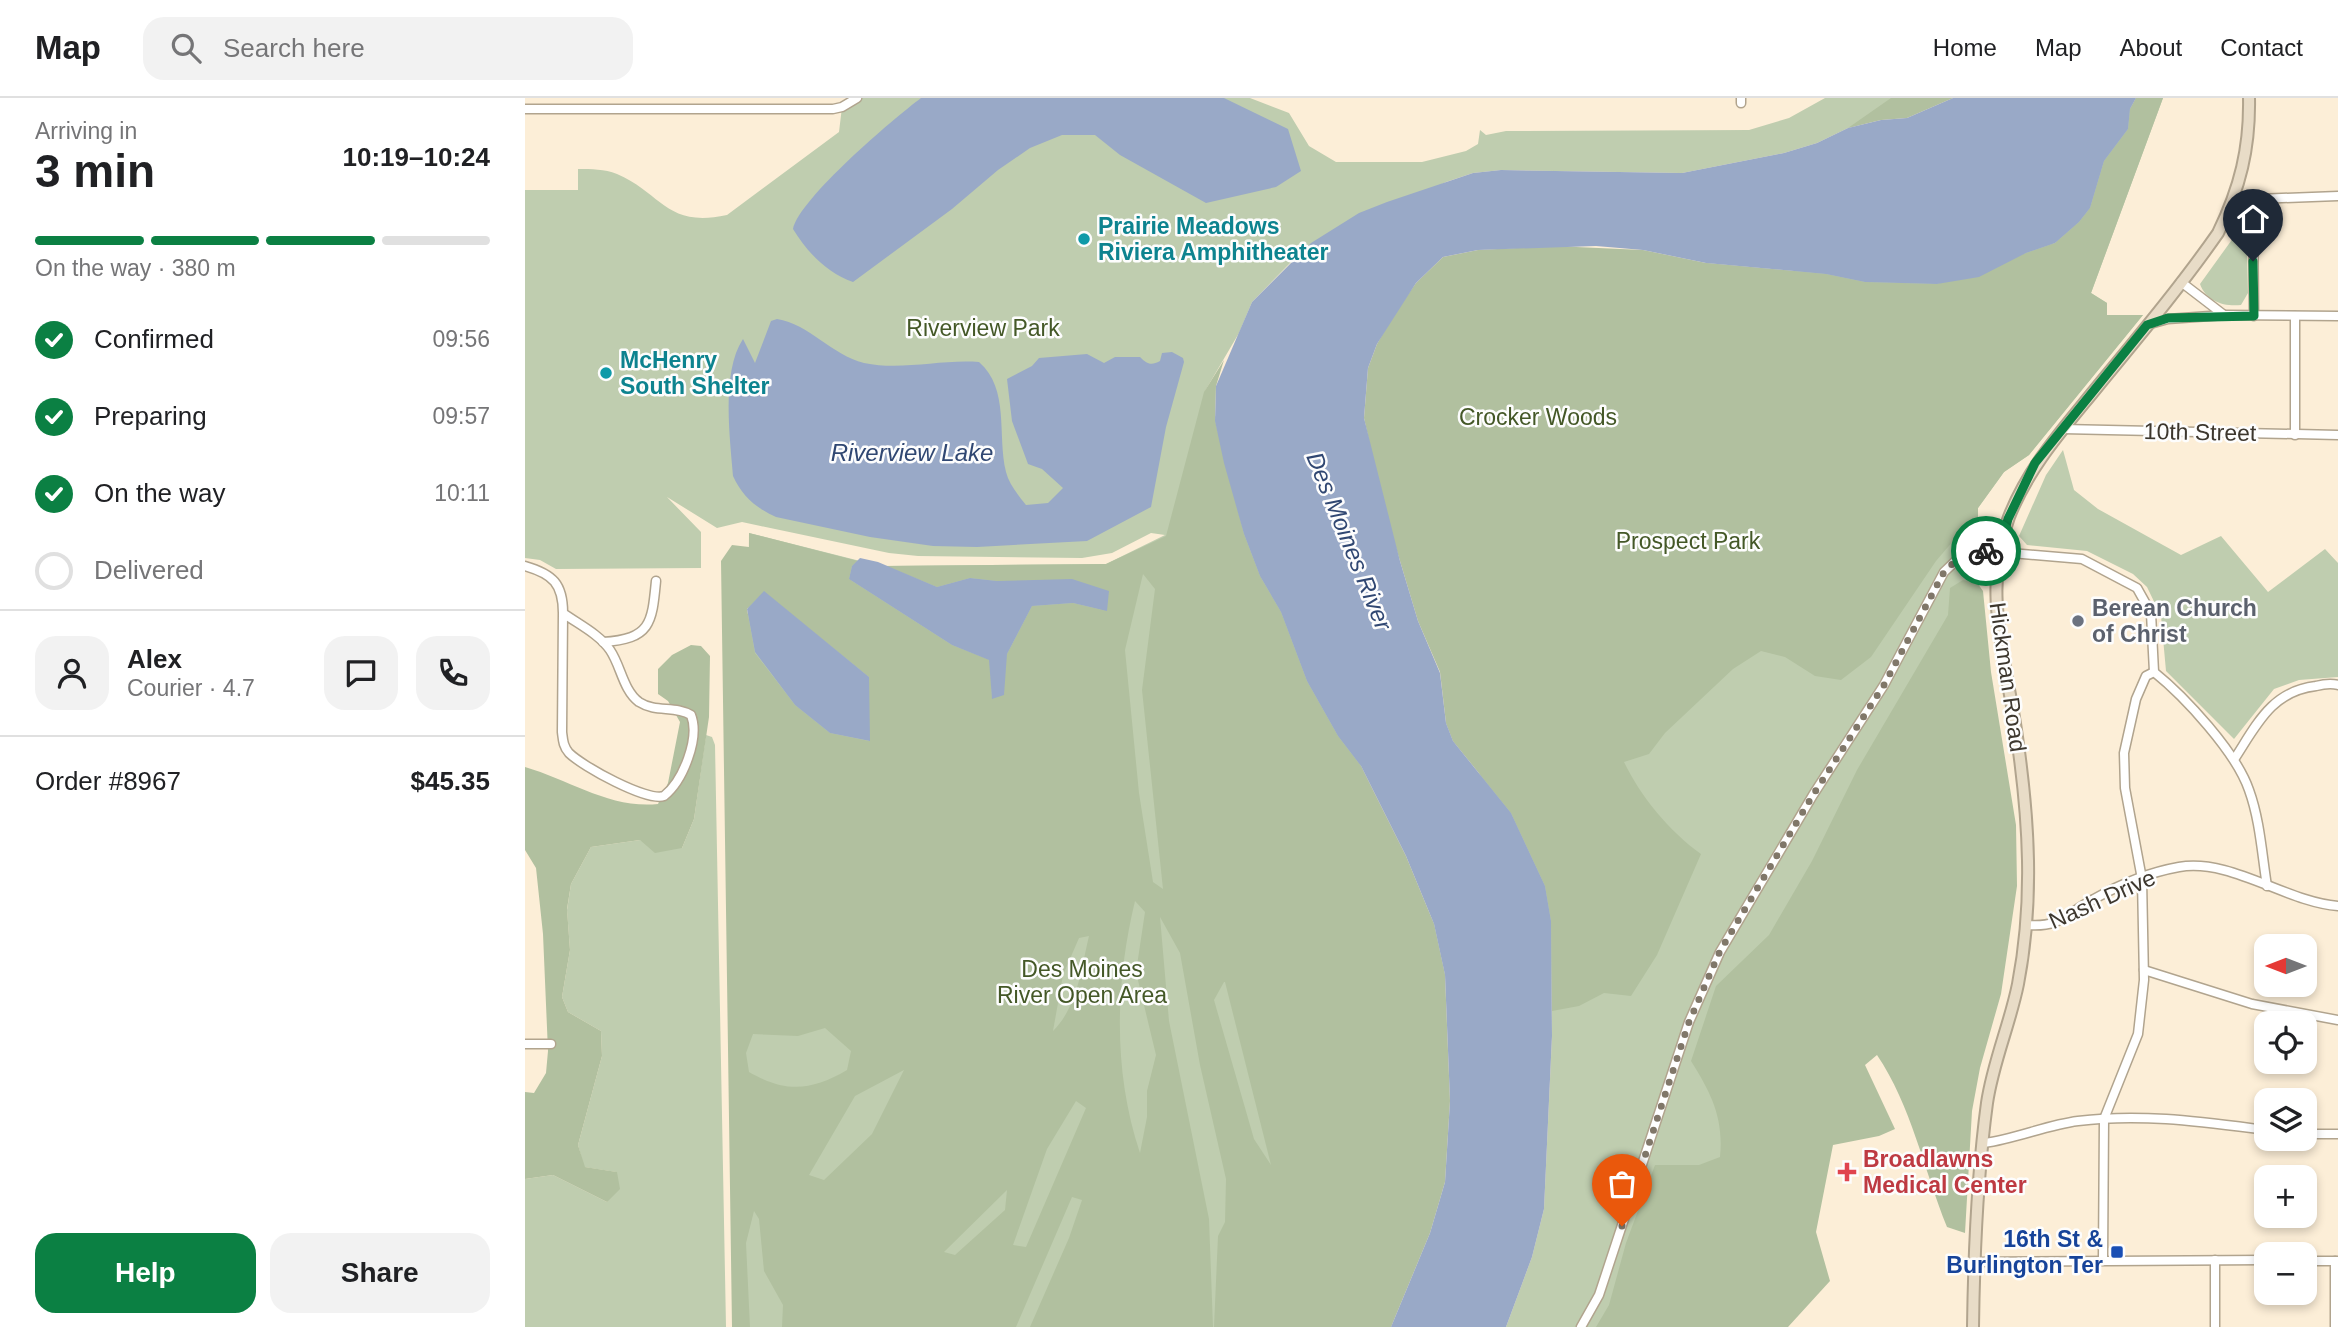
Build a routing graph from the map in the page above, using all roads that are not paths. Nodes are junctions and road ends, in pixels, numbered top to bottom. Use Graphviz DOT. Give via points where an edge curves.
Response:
graph roads {
  1 [pos="563,98"];
  2 [pos="731,98"];
  3 [pos="857,98"];
  4 [pos="2249,98"];
  5 [pos="525,109"];
  6 [pos="563,109"];
  7 [pos="731,109"];
  8 [pos="2338,196"];
  9 [pos="2181,282"];
  10 [pos="2224,315"];
  11 [pos="2254,316"];
  12 [pos="2295,316"];
  13 [pos="2338,316"];
  14 [pos="2147,325"];
  15 [pos="2063,429"];
  16 [pos="2295,435"];
  17 [pos="2338,435"];
  18 [pos="1999,552"];
  19 [pos="525,566"];
  20 [pos="656,581"];
  21 [pos="563,613"];
  22 [pos="603,642"];
  23 [pos="2154,672"];
  24 [pos="2338,685"];
  25 [pos="2235,758"];
  26 [pos="2142,879"];
  27 [pos="2267,886"];
  28 [pos="2338,906"];
  29 [pos="2027,925"];
  30 [pos="2144,970"];
  31 [pos="2338,1020"];
  32 [pos="525,1044"];
  33 [pos="551,1044"];
  34 [pos="2104,1119"];
  35 [pos="2254,1128"];
  36 [pos="2317,1134"];
  37 [pos="2338,1134"];
  38 [pos="1984,1143"];
  39 [pos="2103,1260"];
  40 [pos="2215,1260"];
  41 [pos="2254,1261"];
  42 [pos="2317,1261"];
  43 [pos="2337,1261"];
  44 [pos="1974,1262"];
  45 [pos="1581,1327"];
  46 [pos="1973,1327"];
  47 [pos="2215,1327"];
  48 [pos="2335,1327"];
  1 -- 6 [label="street"];
  2 -- 7 [label="street"];
  3 -- 7 [label="street" via="833,108"];
  4 -- 9 [label="main road, Hickman Road" via="2247,152 2234,201 2218,233"];
  5 -- 6 [label="street"];
  6 -- 7 [label="street"];
  8 -- 11 [label="street" via="2262,197 2253,206"];
  9 -- 10 [label="street"];
  9 -- 14 [label="main road, Hickman Road"];
  10 -- 11 [label="street"];
  10 -- 14 [label="street" via="2168,318"];
  11 -- 12 [label="street"];
  12 -- 13 [label="street"];
  12 -- 16 [label="street"];
  14 -- 15 [label="main road, Hickman Road"];
  15 -- 16 [label="street, 10th Street"];
  15 -- 18 [label="main road, Hickman Road" via="2025,481"];
  16 -- 17 [label="street, 10th Street"];
  18 -- 23 [label="street" via="2082,559 2137,588 2151,613"];
  18 -- 29 [label="main road, Hickman Road" via="1996,617 2027,815"];
  18 -- 45 [label="street" via="1963,554 1944,572 1884,685 1726,940 1689,1022 1599,1295"];
  19 -- 21 [label="street" via="556,581"];
  20 -- 22 [label="street" via="652,620 645,630 628,640"];
  21 -- 22 [label="street"];
  21 -- 22 [label="street" via="563,743 570,754 617,781 659,798 669,793 692,743 691,715 637,700"];
  23 -- 25 [label="street"];
  23 -- 26 [label="street" via="2146,676 2136,699 2124,754 2125,788"];
  24 -- 25 [label="street" via="2311,686 2283,695 2267,709"];
  25 -- 27 [label="street" via="2253,803"];
  26 -- 27 [label="street, Nash Drive" via="2180,867 2201,866"];
  26 -- 29 [label="street, Nash Drive" via="2093,899 2059,923"];
  26 -- 30 [label="street"];
  27 -- 28 [label="street, Nash Drive"];
  29 -- 38 [label="main road, Hickman Road" via="2018,985 1994,1070"];
  30 -- 31 [label="street" via="2252,1004"];
  30 -- 34 [label="street" via="2137,1034"];
  32 -- 33 [label="street"];
  34 -- 35 [label="street" via="2176,1118"];
  34 -- 38 [label="street"];
  34 -- 39 [label="street"];
  36 -- 37 [label="street"];
  38 -- 44 [label="main road, Hickman Road"];
  39 -- 40 [label="street"];
  39 -- 44 [label="street"];
  40 -- 41 [label="street"];
  40 -- 47 [label="street"];
  42 -- 43 [label="street"];
  43 -- 48 [label="street"];
  44 -- 46 [label="main road, Hickman Road"];
}
